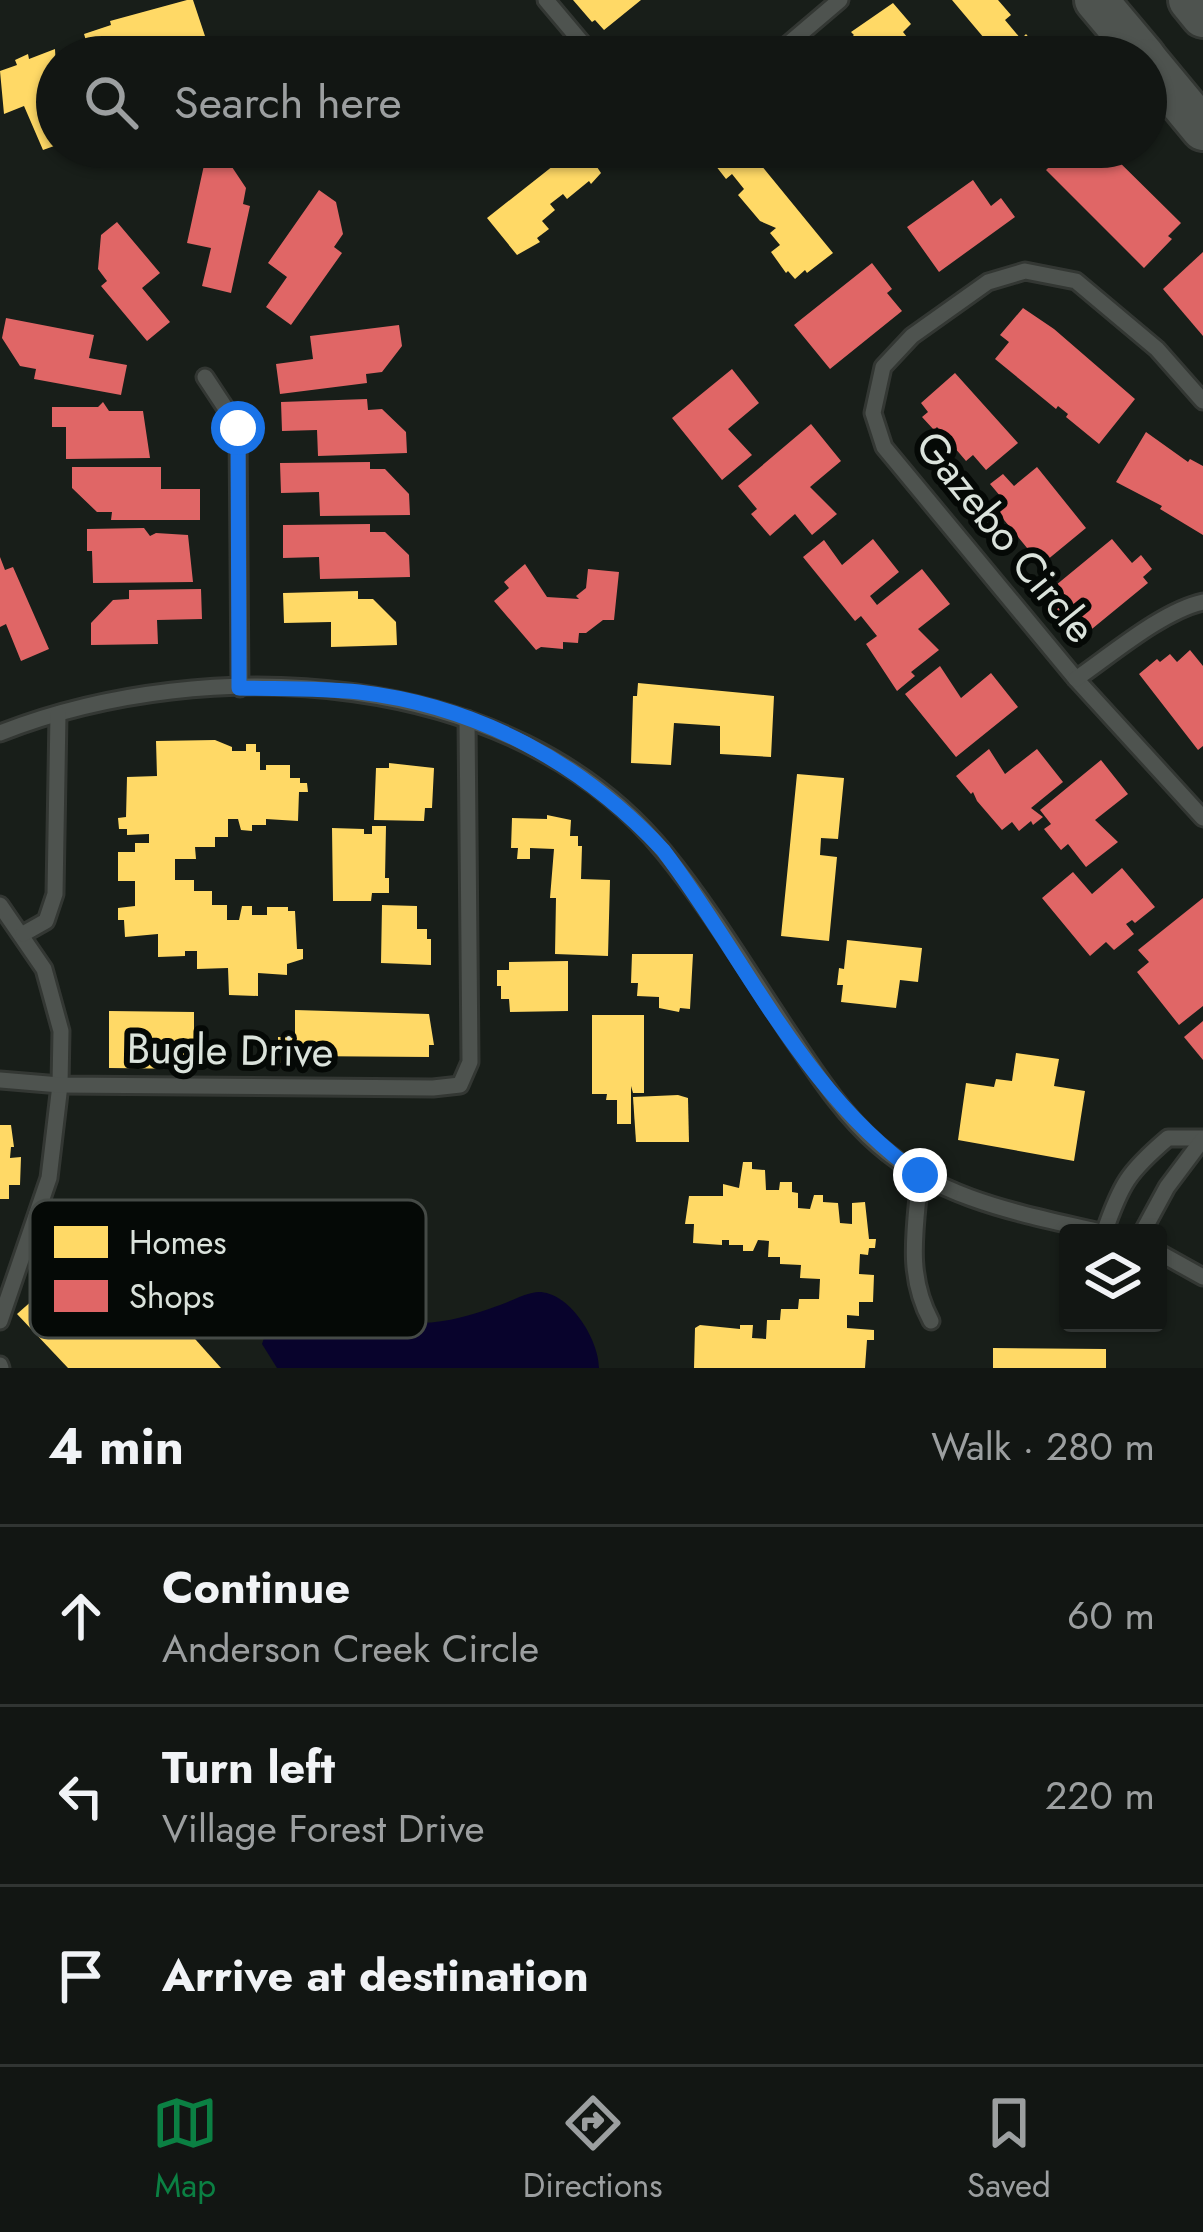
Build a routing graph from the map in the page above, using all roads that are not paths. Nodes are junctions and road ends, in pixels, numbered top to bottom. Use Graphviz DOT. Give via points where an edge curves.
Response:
graph roads {
  1 [pos="546,0"];
  2 [pos="839,0"];
  3 [pos="1096,0"];
  4 [pos="1190,0"];
  5 [pos="1203,16"];
  6 [pos="576,36"];
  7 [pos="797,36"];
  8 [pos="1126,36"];
  9 [pos="1167,85"];
  10 [pos="1203,129"];
  11 [pos="205,376"];
  12 [pos="1203,401"];
  13 [pos="1203,602"];
  14 [pos="1076,679"];
  15 [pos="239,688"];
  16 [pos="58,714"];
  17 [pos="467,718"];
  18 [pos="0,733"];
  19 [pos="1203,818"];
  20 [pos="0,905"];
  21 [pos="23,934"];
  22 [pos="0,1080"];
  23 [pos="60,1085"];
  24 [pos="1203,1139"];
  25 [pos="920,1175"];
  26 [pos="44,1200"];
  27 [pos="1068,1224"];
  28 [pos="1107,1224"];
  29 [pos="1147,1224"];
  30 [pos="30,1238"];
  31 [pos="1167,1257"];
  32 [pos="1203,1276"];
  33 [pos="0,1321"];
  34 [pos="931,1321"];
  1 -- 6 [label="lane"];
  2 -- 7 [label="lane"];
  3 -- 8 [label="main road"];
  4 -- 5 [label="main road"];
  9 -- 10 [label="main road"];
  11 -- 15 [label="lane" via="238,428"];
  12 -- 14 [label="lane, Gazebo Circle" via="1157,349 1076,281 1025,271 988,282 883,367 873,413 884,447"];
  13 -- 14 [label="lane"];
  14 -- 19 [label="lane, Gazebo Circle"];
  15 -- 16 [label="lane"];
  15 -- 17 [label="lane" via="359,692"];
  16 -- 18 [label="lane"];
  16 -- 21 [label="lane" via="55,894 46,921"];
  17 -- 23 [label="lane, Bugle Drive" via="470,1062 460,1085"];
  17 -- 25 [label="lane" via="541,750 638,824 838,1102"];
  20 -- 21 [label="lane"];
  21 -- 23 [label="lane" via="58,1010"];
  22 -- 23 [label="lane, Bugle Drive"];
  23 -- 26 [label="lane"];
  24 -- 28 [label="lane" via="1168,1138 1132,1169"];
  24 -- 29 [label="lane"];
  25 -- 27 [label="lane" via="983,1203"];
  25 -- 34 [label="lane" via="914,1270"];
  30 -- 33 [label="lane"];
  31 -- 32 [label="lane"];
}
